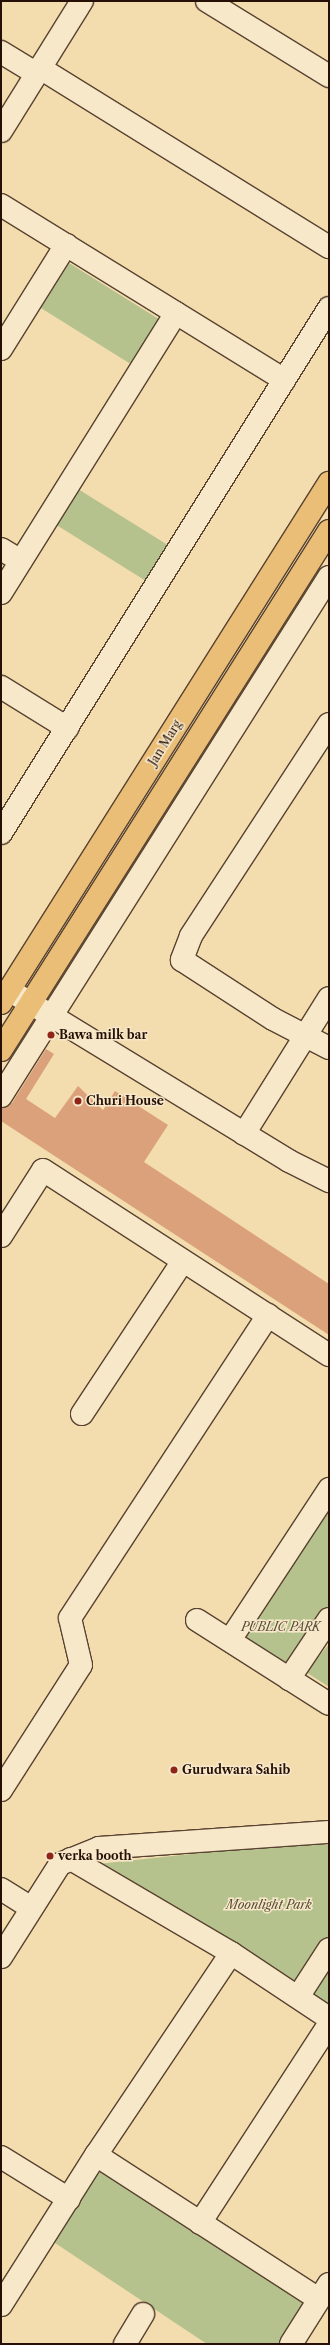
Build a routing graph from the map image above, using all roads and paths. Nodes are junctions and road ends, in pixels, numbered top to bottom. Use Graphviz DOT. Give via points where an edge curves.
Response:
graph roads {
  1 [pos="82,1"];
  2 [pos="213,2"];
  3 [pos="1,52"];
  4 [pos="38,71"];
  5 [pos="327,71"];
  6 [pos="1,131"];
  7 [pos="1,205"];
  8 [pos="66,245"];
  9 [pos="329,247"];
  10 [pos="329,308"];
  11 [pos="176,313"];
  12 [pos="1,349"];
  13 [pos="284,380"];
  14 [pos="329,483"];
  15 [pos="329,531"];
  16 [pos="1,549"];
  17 [pos="21,561"];
  18 [pos="329,577"];
  19 [pos="1,593"];
  20 [pos="1,688"];
  21 [pos="329,724"];
  22 [pos="67,728"];
  23 [pos="1,833"];
  24 [pos="5,997"];
  25 [pos="329,998"];
  26 [pos="31,1003"];
  27 [pos="52,1016"];
  28 [pos="305,1037"];
  29 [pos="329,1048"];
  30 [pos="1,1050"];
  31 [pos="1,1096"];
  32 [pos="244,1134"];
  33 [pos="329,1182"];
  34 [pos="1,1236"];
  35 [pos="183,1261"];
  36 [pos="268,1315"];
  37 [pos="329,1355"];
  38 [pos="82,1414"];
  39 [pos="329,1490"];
  40 [pos="329,1619"];
  41 [pos="197,1620"];
  42 [pos="230,1640"];
  43 [pos="289,1679"];
  44 [pos="329,1704"];
  45 [pos="1,1790"];
  46 [pos="329,1832"];
  47 [pos="71,1859"];
  48 [pos="1,1889"];
  49 [pos="31,1908"];
  50 [pos="329,1949"];
  51 [pos="231,1954"];
  52 [pos="1,1957"];
  53 [pos="298,1998"];
  54 [pos="329,2018"];
  55 [pos="329,2024"];
  56 [pos="96,2156"];
  57 [pos="1,2157"];
  58 [pos="69,2199"];
  59 [pos="200,2223"];
  60 [pos="324,2292"];
  61 [pos="1,2305"];
  62 [pos="143,2314"];
  63 [pos="125,2344"];
  64 [pos="291,2344"];
  1 -- 4 [label="street"];
  2 -- 5 [label="street"];
  3 -- 4 [label="street"];
  4 -- 6 [label="street"];
  4 -- 9 [label="street"];
  7 -- 8 [label="street"];
  8 -- 11 [label="street"];
  8 -- 12 [label="street"];
  10 -- 13 [label="street"];
  11 -- 13 [label="street"];
  11 -- 17 [label="street"];
  13 -- 22 [label="street"];
  14 -- 24 [label="main road, Jan Marg"];
  15 -- 26 [label="main road"];
  16 -- 17 [label="street"];
  17 -- 19 [label="street"];
  18 -- 27 [label="street"];
  20 -- 22 [label="street"];
  21 -- 28 [label="street" via="191,936 182,960"];
  22 -- 23 [label="street"];
  24 -- 26 [label="street"];
  25 -- 28 [label="street"];
  26 -- 27 [label="street"];
  26 -- 30 [label="main road"];
  27 -- 31 [label="street"];
  27 -- 32 [label="street"];
  28 -- 29 [label="street"];
  28 -- 32 [label="street"];
  32 -- 33 [label="street"];
  34 -- 35 [label="street" via="43,1170"];
  35 -- 36 [label="street"];
  35 -- 38 [label="street"];
  36 -- 37 [label="street"];
  36 -- 45 [label="street" via="70,1618 81,1664"];
  39 -- 42 [label="street"];
  40 -- 43 [label="street"];
  41 -- 42 [label="street"];
  42 -- 43 [label="street"];
  43 -- 44 [label="street"];
  46 -- 47 [label="street" via="99,1848"];
  47 -- 49 [label="street" via="60,1864"];
  47 -- 51 [label="street"];
  48 -- 49 [label="street"];
  49 -- 52 [label="street"];
  50 -- 53 [label="street"];
  51 -- 53 [label="street"];
  51 -- 56 [label="street"];
  53 -- 54 [label="street"];
  55 -- 59 [label="street"];
  56 -- 58 [label="street"];
  56 -- 59 [label="street"];
  57 -- 58 [label="street"];
  58 -- 61 [label="street"];
  59 -- 60 [label="street"];
  60 -- 64 [label="street"];
  62 -- 63 [label="street"];
}
